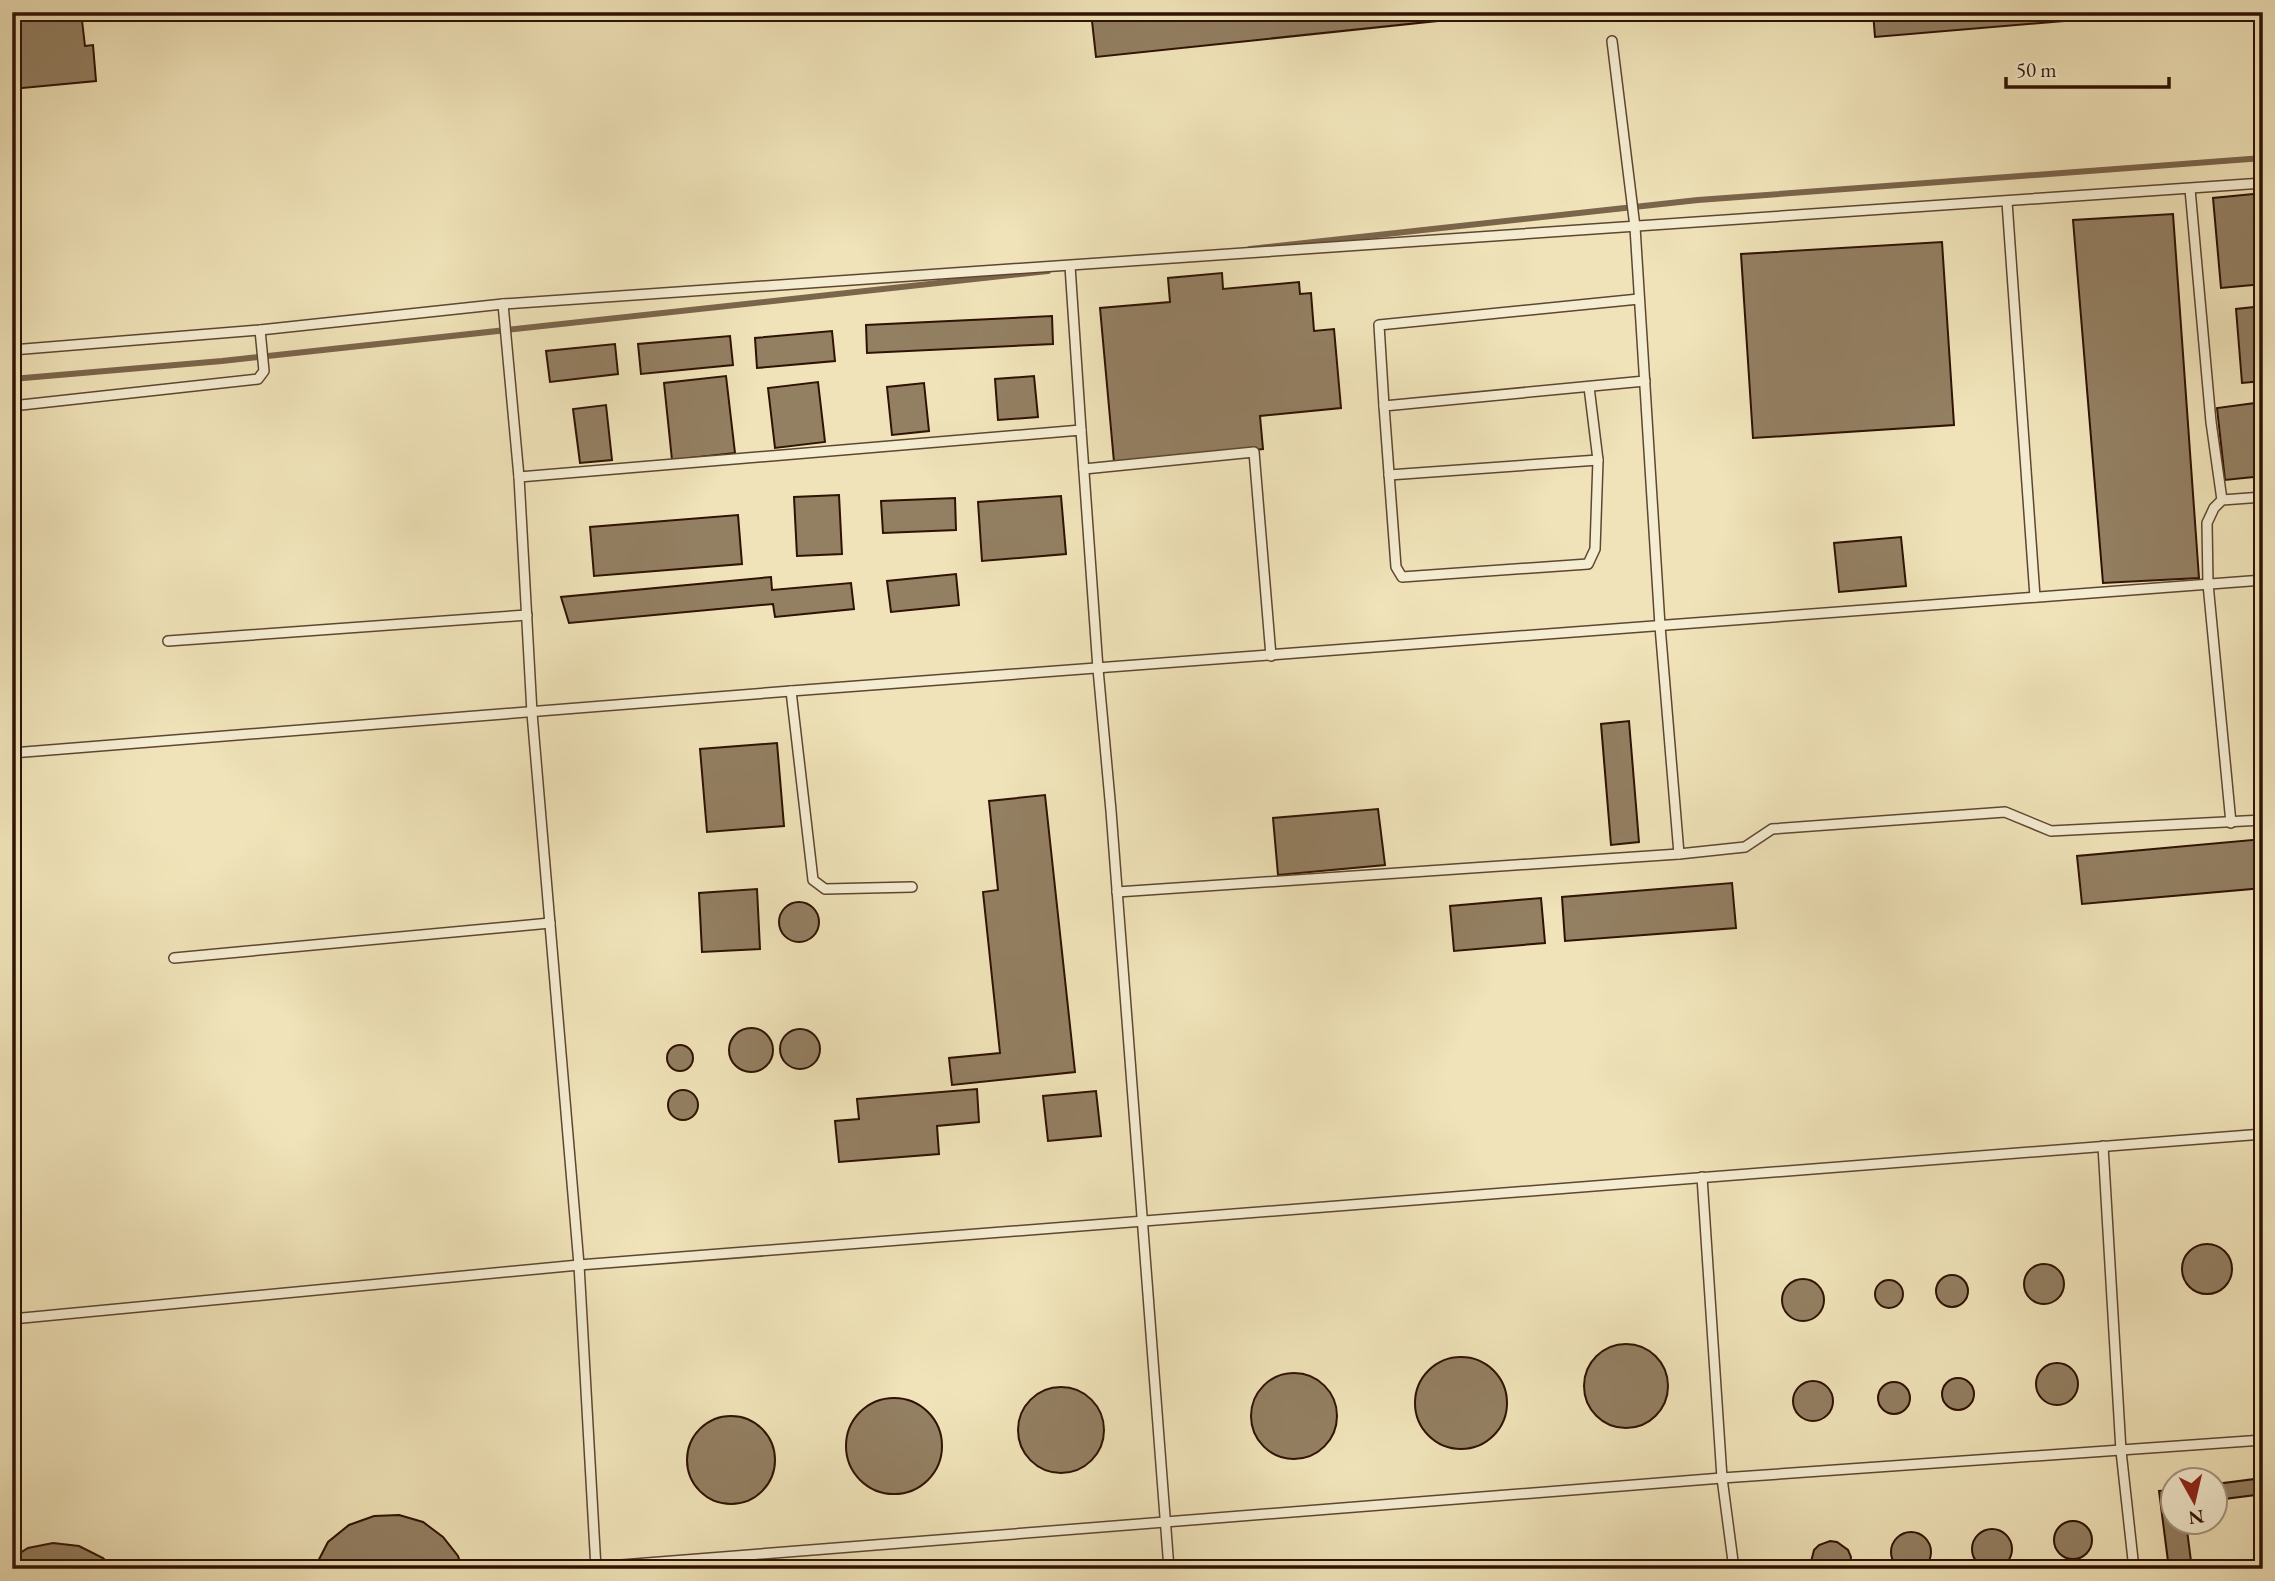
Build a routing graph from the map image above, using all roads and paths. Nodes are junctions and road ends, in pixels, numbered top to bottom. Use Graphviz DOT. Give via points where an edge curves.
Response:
graph roads {
  1 [pos="1612,41"];
  2 [pos="2263,183"];
  3 [pos="2190,189"];
  4 [pos="2007,202"];
  5 [pos="1635,227"];
  6 [pos="1070,266"];
  7 [pos="1639,299"];
  8 [pos="503,304"];
  9 [pos="260,330"];
  10 [pos="12,350"];
  11 [pos="1644,381"];
  12 [pos="1589,387"];
  13 [pos="12,406"];
  14 [pos="1384,406"];
  15 [pos="1082,430"];
  16 [pos="1598,460"];
  17 [pos="1084,469"];
  18 [pos="1389,475"];
  19 [pos="519,477"];
  20 [pos="2263,497"];
  21 [pos="2222,500"];
  22 [pos="2263,580"];
  23 [pos="2208,584"];
  24 [pos="2035,597"];
  25 [pos="527,615"];
  26 [pos="1660,626"];
  27 [pos="168,641"];
  28 [pos="1270,656"];
  29 [pos="1098,669"];
  30 [pos="791,691"];
  31 [pos="532,713"];
  32 [pos="12,753"];
  33 [pos="2263,820"];
  34 [pos="2231,823"];
  35 [pos="1679,854"];
  36 [pos="912,887"];
  37 [pos="1117,892"];
  38 [pos="550,923"];
  39 [pos="174,958"];
  40 [pos="2263,1134"];
  41 [pos="2103,1146"];
  42 [pos="12,1167"];
  43 [pos="12,1173"];
  44 [pos="1702,1177"];
  45 [pos="1142,1221"];
  46 [pos="579,1265"];
  47 [pos="12,1319"];
  48 [pos="2263,1440"];
  49 [pos="2122,1451"];
  50 [pos="1723,1478"];
  51 [pos="1165,1523"];
  52 [pos="596,1568"];
  53 [pos="1169,1569"];
  54 [pos="1734,1569"];
  55 [pos="2134,1569"];
  1 -- 5 [label="lane"];
  2 -- 3 [label="lane"];
  3 -- 4 [label="lane"];
  3 -- 21 [label="lane"];
  4 -- 5 [label="lane"];
  4 -- 24 [label="lane"];
  5 -- 6 [label="lane"];
  5 -- 7 [label="lane"];
  6 -- 8 [label="lane"];
  6 -- 15 [label="lane"];
  7 -- 11 [label="lane"];
  7 -- 14 [label="lane" via="1379,325"];
  8 -- 9 [label="lane"];
  8 -- 19 [label="lane"];
  9 -- 10 [label="lane"];
  9 -- 13 [label="lane" via="264,371 258,379"];
  11 -- 12 [label="lane"];
  11 -- 26 [label="lane"];
  12 -- 14 [label="lane"];
  12 -- 16 [label="lane"];
  14 -- 18 [label="lane"];
  15 -- 17 [label="lane"];
  15 -- 19 [label="lane"];
  16 -- 18 [label="lane"];
  16 -- 18 [label="lane" via="1595,549 1588,564 1402,576 1396,567"];
  17 -- 28 [label="lane" via="1254,453"];
  17 -- 29 [label="lane"];
  19 -- 25 [label="lane"];
  20 -- 21 [label="lane"];
  21 -- 23 [label="lane" via="2207,523"];
  22 -- 23 [label="lane"];
  23 -- 24 [label="lane"];
  23 -- 34 [label="lane"];
  24 -- 26 [label="lane"];
  25 -- 27 [label="lane"];
  25 -- 31 [label="lane"];
  26 -- 28 [label="lane"];
  26 -- 35 [label="lane"];
  28 -- 29 [label="lane"];
  29 -- 30 [label="lane"];
  29 -- 37 [label="lane"];
  30 -- 31 [label="lane"];
  30 -- 36 [label="lane" via="814,880 825,889"];
  31 -- 32 [label="lane"];
  31 -- 38 [label="lane"];
  33 -- 34 [label="lane"];
  34 -- 35 [label="lane" via="2051,831 2005,812 1772,829 1745,847"];
  35 -- 37 [label="lane"];
  37 -- 45 [label="lane"];
  38 -- 39 [label="lane"];
  38 -- 46 [label="lane"];
  40 -- 41 [label="lane"];
  41 -- 44 [label="lane"];
  41 -- 49 [label="lane"];
  42 -- 43 [label="lane"];
  44 -- 45 [label="lane"];
  44 -- 50 [label="lane"];
  45 -- 46 [label="lane"];
  45 -- 51 [label="lane"];
  46 -- 47 [label="lane"];
  46 -- 52 [label="lane"];
  48 -- 49 [label="lane"];
  49 -- 50 [label="lane"];
  49 -- 55 [label="lane"];
  50 -- 51 [label="lane"];
  50 -- 54 [label="lane"];
  51 -- 52 [label="lane"];
  51 -- 53 [label="lane"];
}
